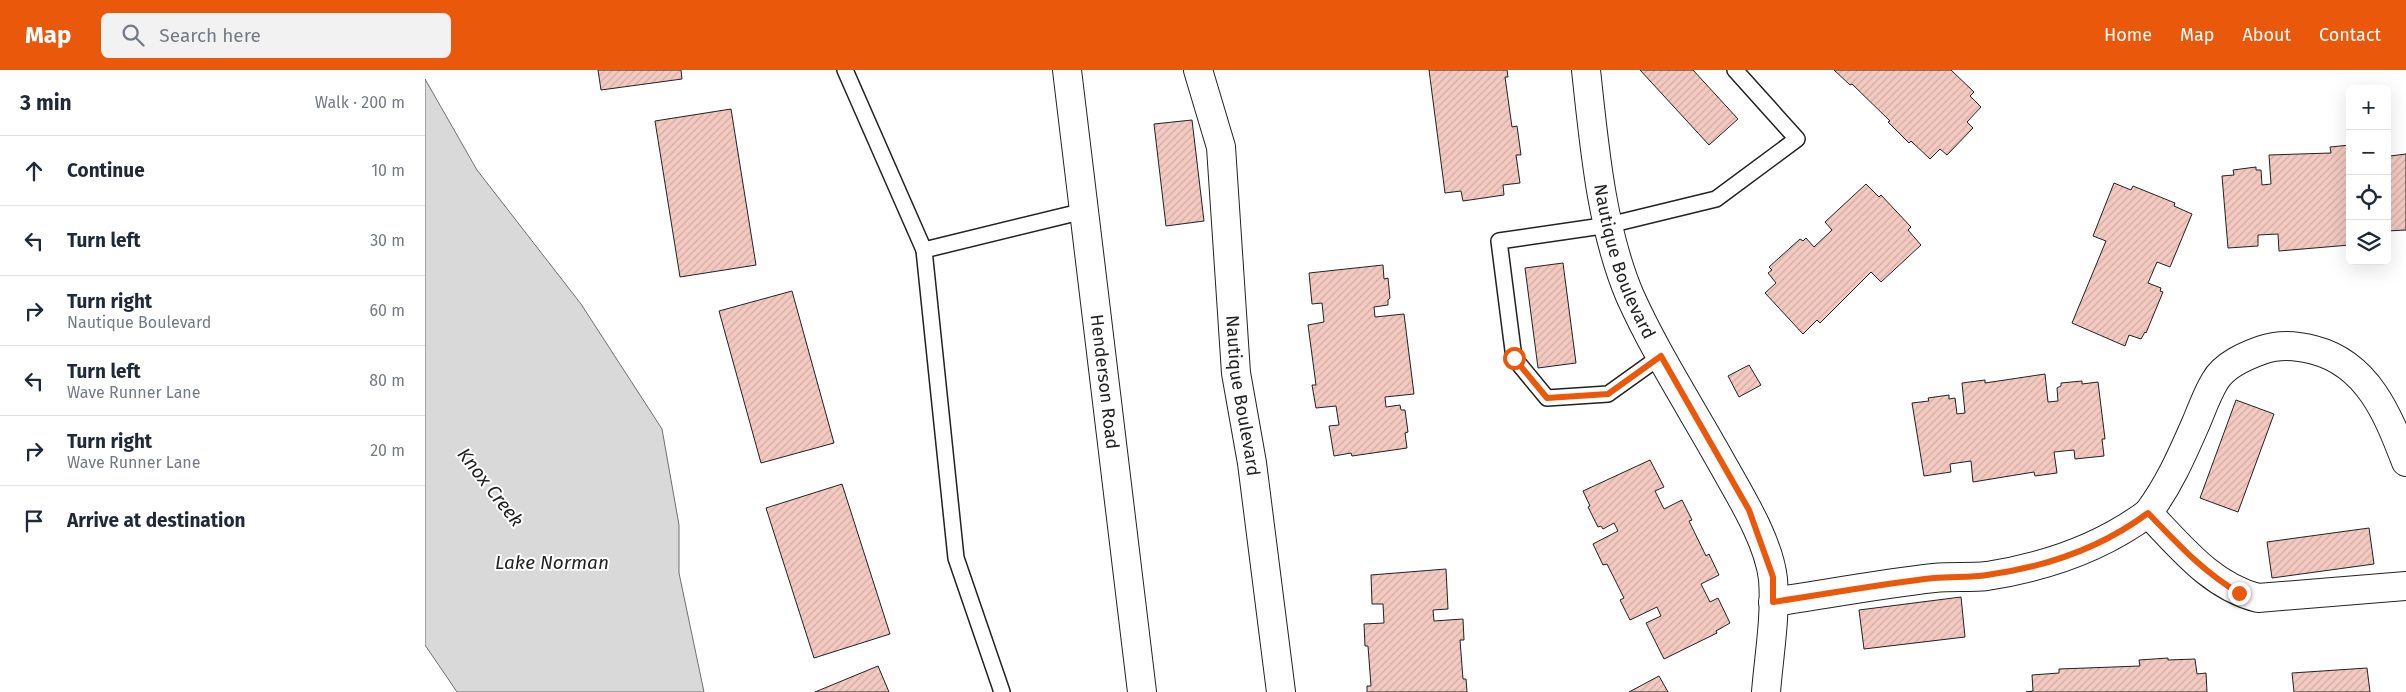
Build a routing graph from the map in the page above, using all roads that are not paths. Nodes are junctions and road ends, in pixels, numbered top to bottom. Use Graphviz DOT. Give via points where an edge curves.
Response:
graph roads {
  1 [pos="845,70"];
  2 [pos="1067,70"];
  3 [pos="1198,70"];
  4 [pos="1586,70"];
  5 [pos="1735,70"];
  6 [pos="1084,211"];
  7 [pos="1609,224"];
  8 [pos="924,250"];
  9 [pos="1661,356"];
  10 [pos="2406,462"];
  11 [pos="2148,513"];
  12 [pos="2406,586"];
  13 [pos="1773,602"];
  14 [pos="1002,692"];
  15 [pos="1142,692"];
  16 [pos="1281,692"];
  17 [pos="1766,692"];
  1 -- 8 [label="lane"];
  2 -- 6 [label="street, Henderson Road"];
  3 -- 16 [label="street, Nautique Boulevard" via="1221,147 1236,373 1252,463"];
  4 -- 7 [label="street, Nautique Boulevard" via="1602,195"];
  5 -- 7 [label="lane" via="1797,139 1716,199"];
  6 -- 8 [label="lane"];
  6 -- 15 [label="street, Henderson Road"];
  7 -- 9 [label="street, Nautique Boulevard" via="1629,294"];
  7 -- 9 [label="lane" via="1499,241 1514,358 1547,398 1608,394"];
  8 -- 14 [label="lane" via="956,558"];
  9 -- 13 [label="street, Nautique Boulevard" via="1749,510 1773,577"];
  10 -- 11 [label="street" via="2388,416 2360,376 2342,361 2322,352 2299,346 2273,346 2227,367 2215,380 2178,464"];
  11 -- 12 [label="street" via="2194,561 2239,593 2259,598"];
  11 -- 13 [label="street" via="2129,528 2084,551 2050,562 1987,576 1936,578"];
  13 -- 17 [label="street, Nautique Boulevard"];
}
